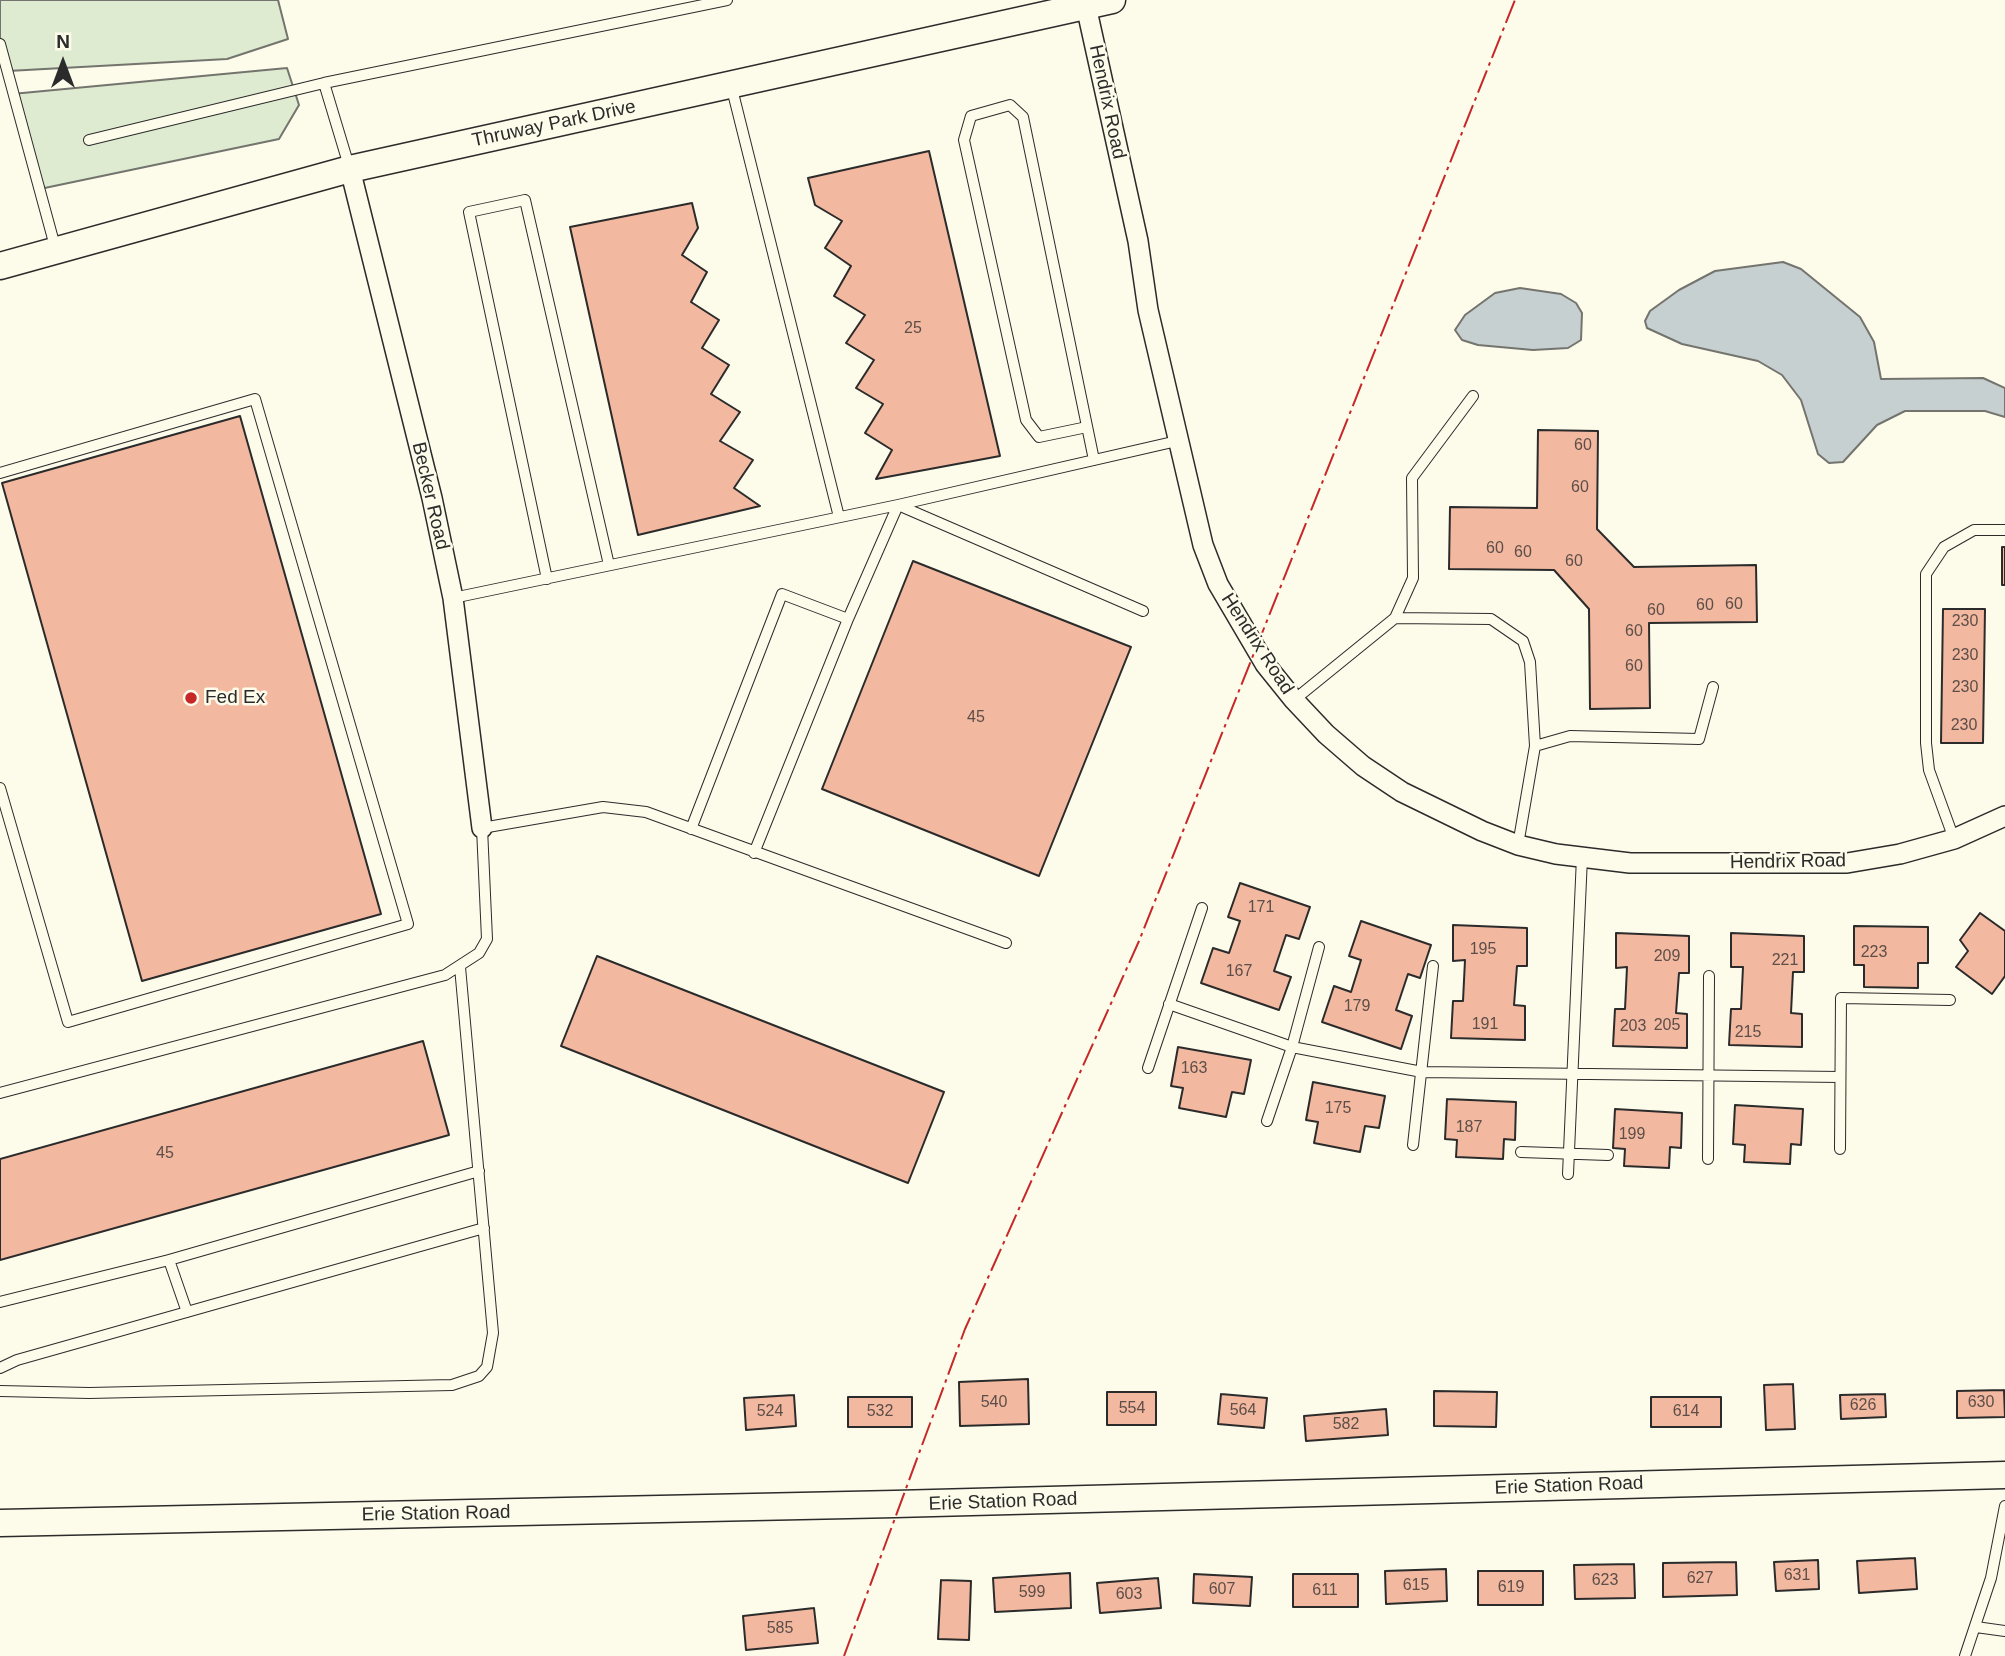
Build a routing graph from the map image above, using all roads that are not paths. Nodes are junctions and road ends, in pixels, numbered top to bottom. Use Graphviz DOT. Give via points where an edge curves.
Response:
graph roads {
  1 [pos="727,0"];
  2 [pos="1094,2"];
  3 [pos="0,44"];
  4 [pos="324,83"];
  5 [pos="730,85"];
  6 [pos="89,140"];
  7 [pos="350,169"];
  8 [pos="56,251"];
  9 [pos="0,266"];
  10 [pos="1473,396"];
  11 [pos="1087,427"];
  12 [pos="1177,441"];
  13 [pos="1094,460"];
  14 [pos="0,473"];
  15 [pos="898,505"];
  16 [pos="839,517"];
  17 [pos="2005,530"];
  18 [pos="609,565"];
  19 [pos="547,579"];
  20 [pos="453,598"];
  21 [pos="1143,611"];
  22 [pos="1395,618"];
  23 [pos="848,619"];
  24 [pos="1713,687"];
  25 [pos="1294,700"];
  26 [pos="1535,746"];
  27 [pos="0,788"];
  28 [pos="2005,816"];
  29 [pos="481,828"];
  30 [pos="691,829"];
  31 [pos="1954,839"];
  32 [pos="1518,845"];
  33 [pos="754,853"];
  34 [pos="1583,857"];
  35 [pos="1202,908"];
  36 [pos="1006,943"];
  37 [pos="1319,947"];
  38 [pos="1433,966"];
  39 [pos="460,967"];
  40 [pos="1709,976"];
  41 [pos="1950,1000"];
  42 [pos="1169,1004"];
  43 [pos="1292,1047"];
  44 [pos="1148,1068"];
  45 [pos="1422,1072"];
  46 [pos="1574,1075"];
  47 [pos="1708,1076"];
  48 [pos="1840,1077"];
  49 [pos="0,1093"];
  50 [pos="1267,1121"];
  51 [pos="1413,1145"];
  52 [pos="1840,1149"];
  53 [pos="1521,1152"];
  54 [pos="1569,1154"];
  55 [pos="1608,1155"];
  56 [pos="1708,1159"];
  57 [pos="479,1171"];
  58 [pos="1567,1174"];
  59 [pos="484,1228"];
  60 [pos="169,1260"];
  61 [pos="0,1302"];
  62 [pos="187,1312"];
  63 [pos="0,1368"];
  64 [pos="0,1391"];
  65 [pos="2005,1475"];
  66 [pos="2005,1506"];
  67 [pos="0,1523"];
  68 [pos="1976,1627"];
  69 [pos="2005,1631"];
  70 [pos="1965,1656"];
  1 -- 4 [label="lane"];
  2 -- 5 [label="main road, Thruway Park Drive"];
  2 -- 12 [label="street, Hendrix Road" via="1148,310"];
  3 -- 8 [label="lane"];
  4 -- 6 [label="lane"];
  4 -- 7 [label="lane"];
  5 -- 7 [label="main road, Thruway Park Drive"];
  5 -- 16 [label="lane"];
  7 -- 8 [label="main road, Thruway Park Drive"];
  7 -- 20 [label="street, Becker Road"];
  8 -- 9 [label="main road, Thruway Park Drive"];
  10 -- 22 [label="lane" via="1412,478 1413,578"];
  11 -- 11 [label="lane" via="1023,117 1010,105 971,116 964,140 1026,420 1039,437"];
  11 -- 13 [label="lane"];
  12 -- 13 [label="lane"];
  12 -- 25 [label="street, Hendrix Road" via="1194,514 1218,584 1246,635"];
  13 -- 15 [label="lane"];
  14 -- 27 [label="lane" via="255,399 408,924 68,1022"];
  15 -- 16 [label="lane"];
  15 -- 21 [label="lane"];
  15 -- 23 [label="lane"];
  16 -- 18 [label="lane"];
  17 -- 31 [label="lane" via="1974,530 1944,547 1926,574 1927,757"];
  18 -- 19 [label="lane"];
  18 -- 19 [label="lane" via="525,200 491,207 469,212"];
  19 -- 20 [label="lane"];
  20 -- 29 [label="street, Becker Road"];
  22 -- 25 [label="lane"];
  22 -- 26 [label="lane" via="1490,619 1523,641 1530,662"];
  23 -- 30 [label="lane" via="782,594"];
  23 -- 33 [label="lane"];
  24 -- 26 [label="lane" via="1699,739 1570,736"];
  25 -- 32 [label="street, Hendrix Road" via="1363,766 1402,792"];
  26 -- 32 [label="lane"];
  28 -- 31 [label="street, Hendrix Road"];
  29 -- 30 [label="lane" via="603,807 646,812"];
  29 -- 39 [label="lane" via="486,939 479,953"];
  30 -- 33 [label="lane"];
  31 -- 34 [label="street, Hendrix Road" via="1847,863 1630,863"];
  32 -- 34 [label="street, Hendrix Road"];
  33 -- 36 [label="lane"];
  34 -- 46 [label="lane"];
  35 -- 42 [label="lane"];
  37 -- 43 [label="lane"];
  38 -- 45 [label="lane"];
  39 -- 49 [label="lane" via="445,975"];
  39 -- 57 [label="lane"];
  40 -- 47 [label="lane"];
  41 -- 48 [label="lane" via="1841,998"];
  42 -- 43 [label="lane"];
  42 -- 44 [label="lane"];
  43 -- 45 [label="lane"];
  43 -- 50 [label="lane"];
  45 -- 46 [label="lane"];
  45 -- 51 [label="lane"];
  46 -- 47 [label="lane"];
  46 -- 54 [label="lane"];
  47 -- 48 [label="lane"];
  47 -- 56 [label="lane"];
  48 -- 52 [label="lane"];
  53 -- 54 [label="lane"];
  54 -- 55 [label="lane"];
  54 -- 58 [label="lane"];
  57 -- 59 [label="lane"];
  57 -- 60 [label="lane"];
  59 -- 62 [label="lane"];
  59 -- 64 [label="lane" via="493,1333 486,1367 465,1383 89,1393"];
  60 -- 61 [label="lane"];
  60 -- 62 [label="lane"];
  62 -- 63 [label="lane"];
  65 -- 67 [label="main road, Erie Station Road"];
  66 -- 68 [label="lane"];
  68 -- 69 [label="lane"];
  68 -- 70 [label="lane"];
}
